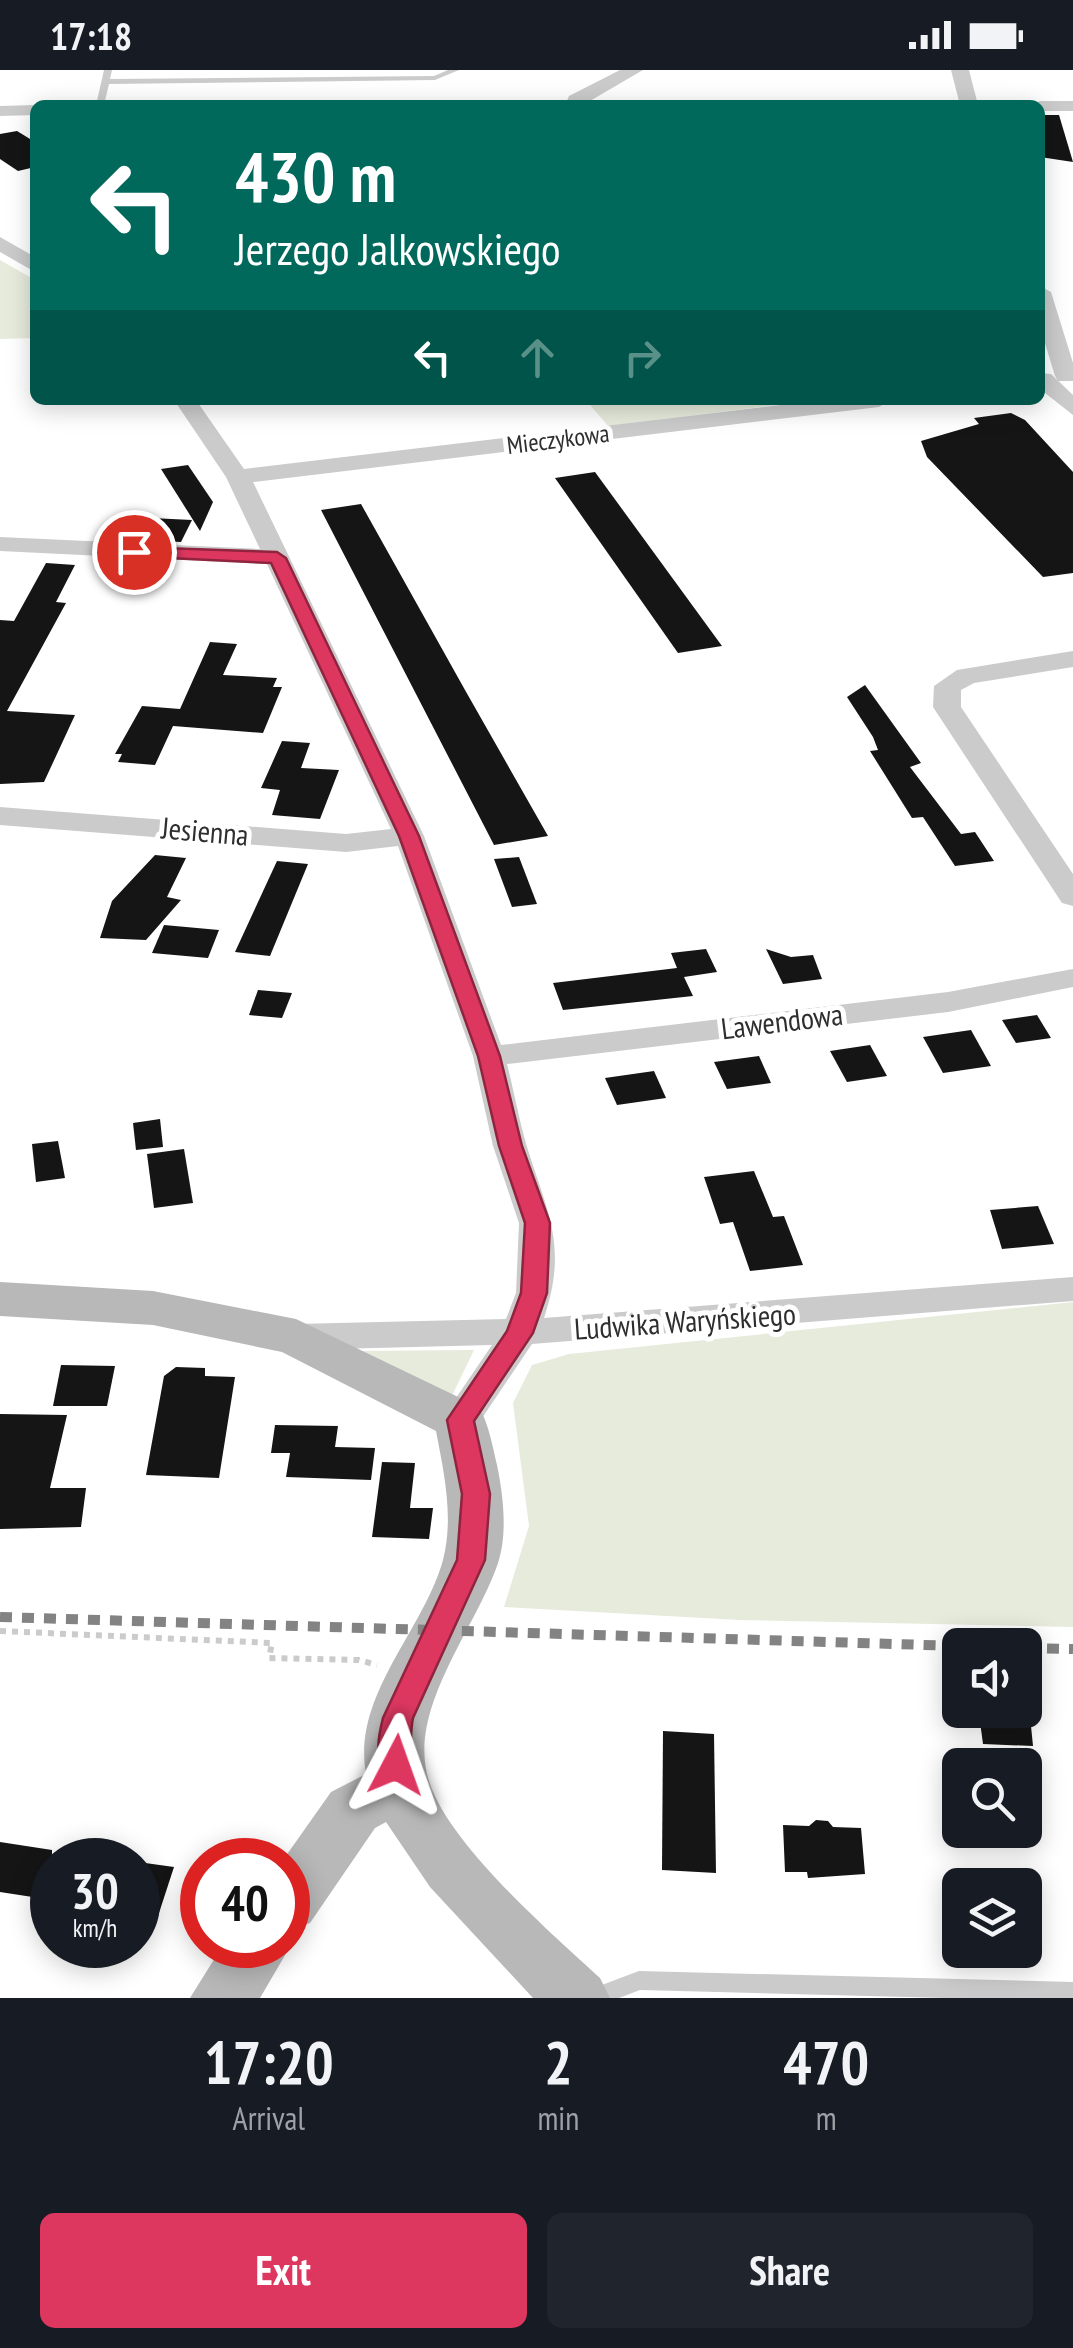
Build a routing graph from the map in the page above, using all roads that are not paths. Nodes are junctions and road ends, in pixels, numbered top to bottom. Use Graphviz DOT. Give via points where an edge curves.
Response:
graph roads {
  1 [pos="108,70"];
  2 [pos="454,70"];
  3 [pos="634,70"];
  4 [pos="960,70"];
  5 [pos="105,82"];
  6 [pos="101,100"];
  7 [pos="574,100"];
  8 [pos="968,100"];
  9 [pos="1045,106"];
  10 [pos="1073,106"];
  11 [pos="0,110"];
  12 [pos="30,110"];
  13 [pos="0,242"];
  14 [pos="30,263"];
  15 [pos="1045,319"];
  16 [pos="1056,378"];
  17 [pos="188,405"];
  18 [pos="837,405"];
  19 [pos="1073,408"];
  20 [pos="238,477"];
  21 [pos="0,544"];
  22 [pos="277,558"];
  23 [pos="1073,660"];
  24 [pos="0,816"];
  25 [pos="409,836"];
  26 [pos="1073,897"];
  27 [pos="1073,978"];
  28 [pos="489,1056"];
  29 [pos="1073,1289"];
  30 [pos="0,1299"];
  31 [pos="520,1333"];
  32 [pos="296,1337"];
  33 [pos="460,1420"];
  34 [pos="400,1785"];
  35 [pos="310,1872"];
  36 [pos="244,1968"];
  37 [pos="1073,1992"];
  38 [pos="223,1998"];
  39 [pos="577,1998"];
  40 [pos="594,1998"];
  1 -- 5 [label="lane"];
  2 -- 5 [label="lane" via="435,78"];
  3 -- 7 [label="street"];
  4 -- 8 [label="street"];
  5 -- 6 [label="lane"];
  9 -- 10 [label="street"];
  11 -- 12 [label="street"];
  13 -- 14 [label="street"];
  15 -- 16 [label="street"];
  16 -- 19 [label="street"];
  17 -- 20 [label="street"];
  18 -- 20 [label="street, Mieczykowa"];
  20 -- 22 [label="street"];
  21 -- 22 [label="street"];
  22 -- 25 [label="street"];
  23 -- 26 [label="street" via="967,676 948,686 947,708"];
  24 -- 25 [label="street, Jesienna" via="346,843"];
  25 -- 28 [label="street"];
  27 -- 28 [label="street, Lawendowa" via="948,1002"];
  28 -- 31 [label="street" via="510,1146 538,1223 534,1293"];
  29 -- 31 [label="street, Ludwika Waryńskiego"];
  30 -- 32 [label="street, Ludwika Waryńskiego" via="153,1308"];
  31 -- 32 [label="street, Ludwika Waryńskiego"];
  31 -- 33 [label="street"];
  32 -- 33 [label="street"];
  33 -- 34 [label="street" via="476,1494 471,1560 398,1718 392,1744"];
  34 -- 35 [label="street" via="352,1810"];
  34 -- 39 [label="street" via="429,1837 518,1943"];
  36 -- 38 [label="street"];
  37 -- 40 [label="lane" via="639,1980"];
}
